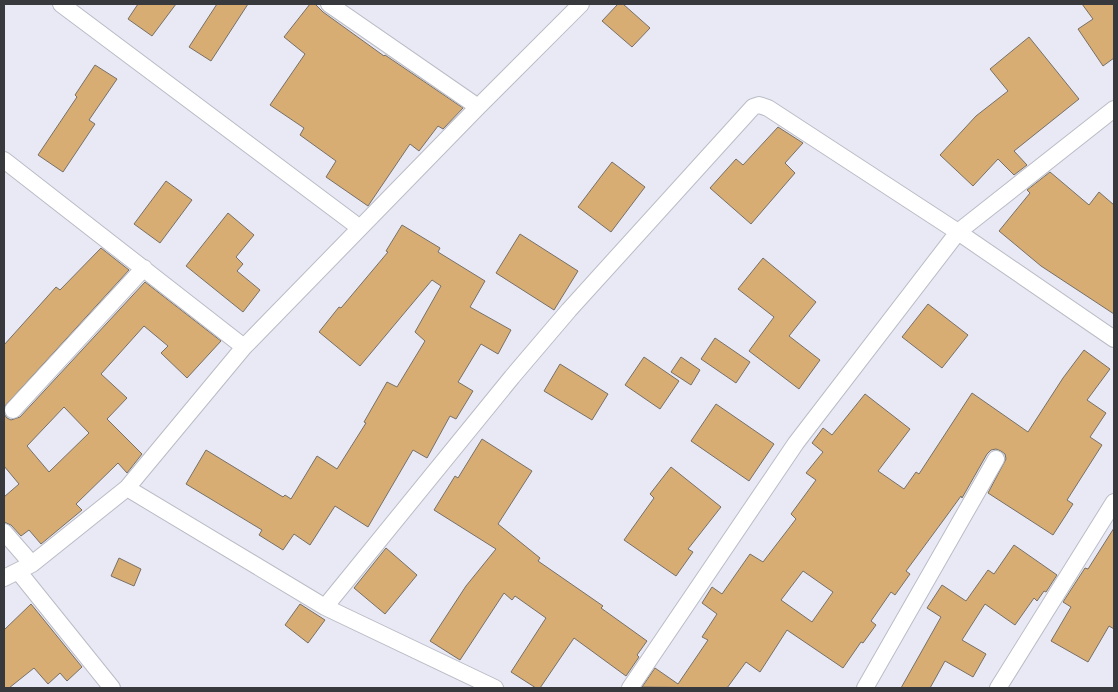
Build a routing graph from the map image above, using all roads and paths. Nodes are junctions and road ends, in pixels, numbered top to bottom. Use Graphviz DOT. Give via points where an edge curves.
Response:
graph roads {
  1 [pos="61,4"];
  2 [pos="329,4"];
  3 [pos="581,4"];
  4 [pos="478,106"];
  5 [pos="1114,109"];
  6 [pos="4,160"];
  7 [pos="360,228"];
  8 [pos="958,232"];
  9 [pos="144,268"];
  10 [pos="1114,339"];
  11 [pos="244,347"];
  12 [pos="13,410"];
  13 [pos="996,458"];
  14 [pos="126,488"];
  15 [pos="1114,502"];
  16 [pos="4,532"];
  17 [pos="18,571"];
  18 [pos="325,607"];
  19 [pos="112,688"];
  20 [pos="495,688"];
  21 [pos="630,688"];
  22 [pos="865,688"];
  23 [pos="998,688"];
  1 -- 7 [label="street"];
  2 -- 4 [label="street"];
  3 -- 4 [label="street"];
  4 -- 7 [label="street"];
  5 -- 8 [label="street"];
  6 -- 9 [label="street"];
  7 -- 11 [label="street"];
  8 -- 10 [label="street"];
  8 -- 18 [label="street" via="768,108 753,107 563,317"];
  8 -- 21 [label="street" via="796,443"];
  9 -- 11 [label="street"];
  9 -- 12 [label="street"];
  11 -- 14 [label="street"];
  13 -- 22 [label="street"];
  14 -- 17 [label="street"];
  14 -- 18 [label="street"];
  15 -- 23 [label="street"];
  16 -- 17 [label="street"];
  17 -- 19 [label="street"];
  18 -- 20 [label="street"];
}
